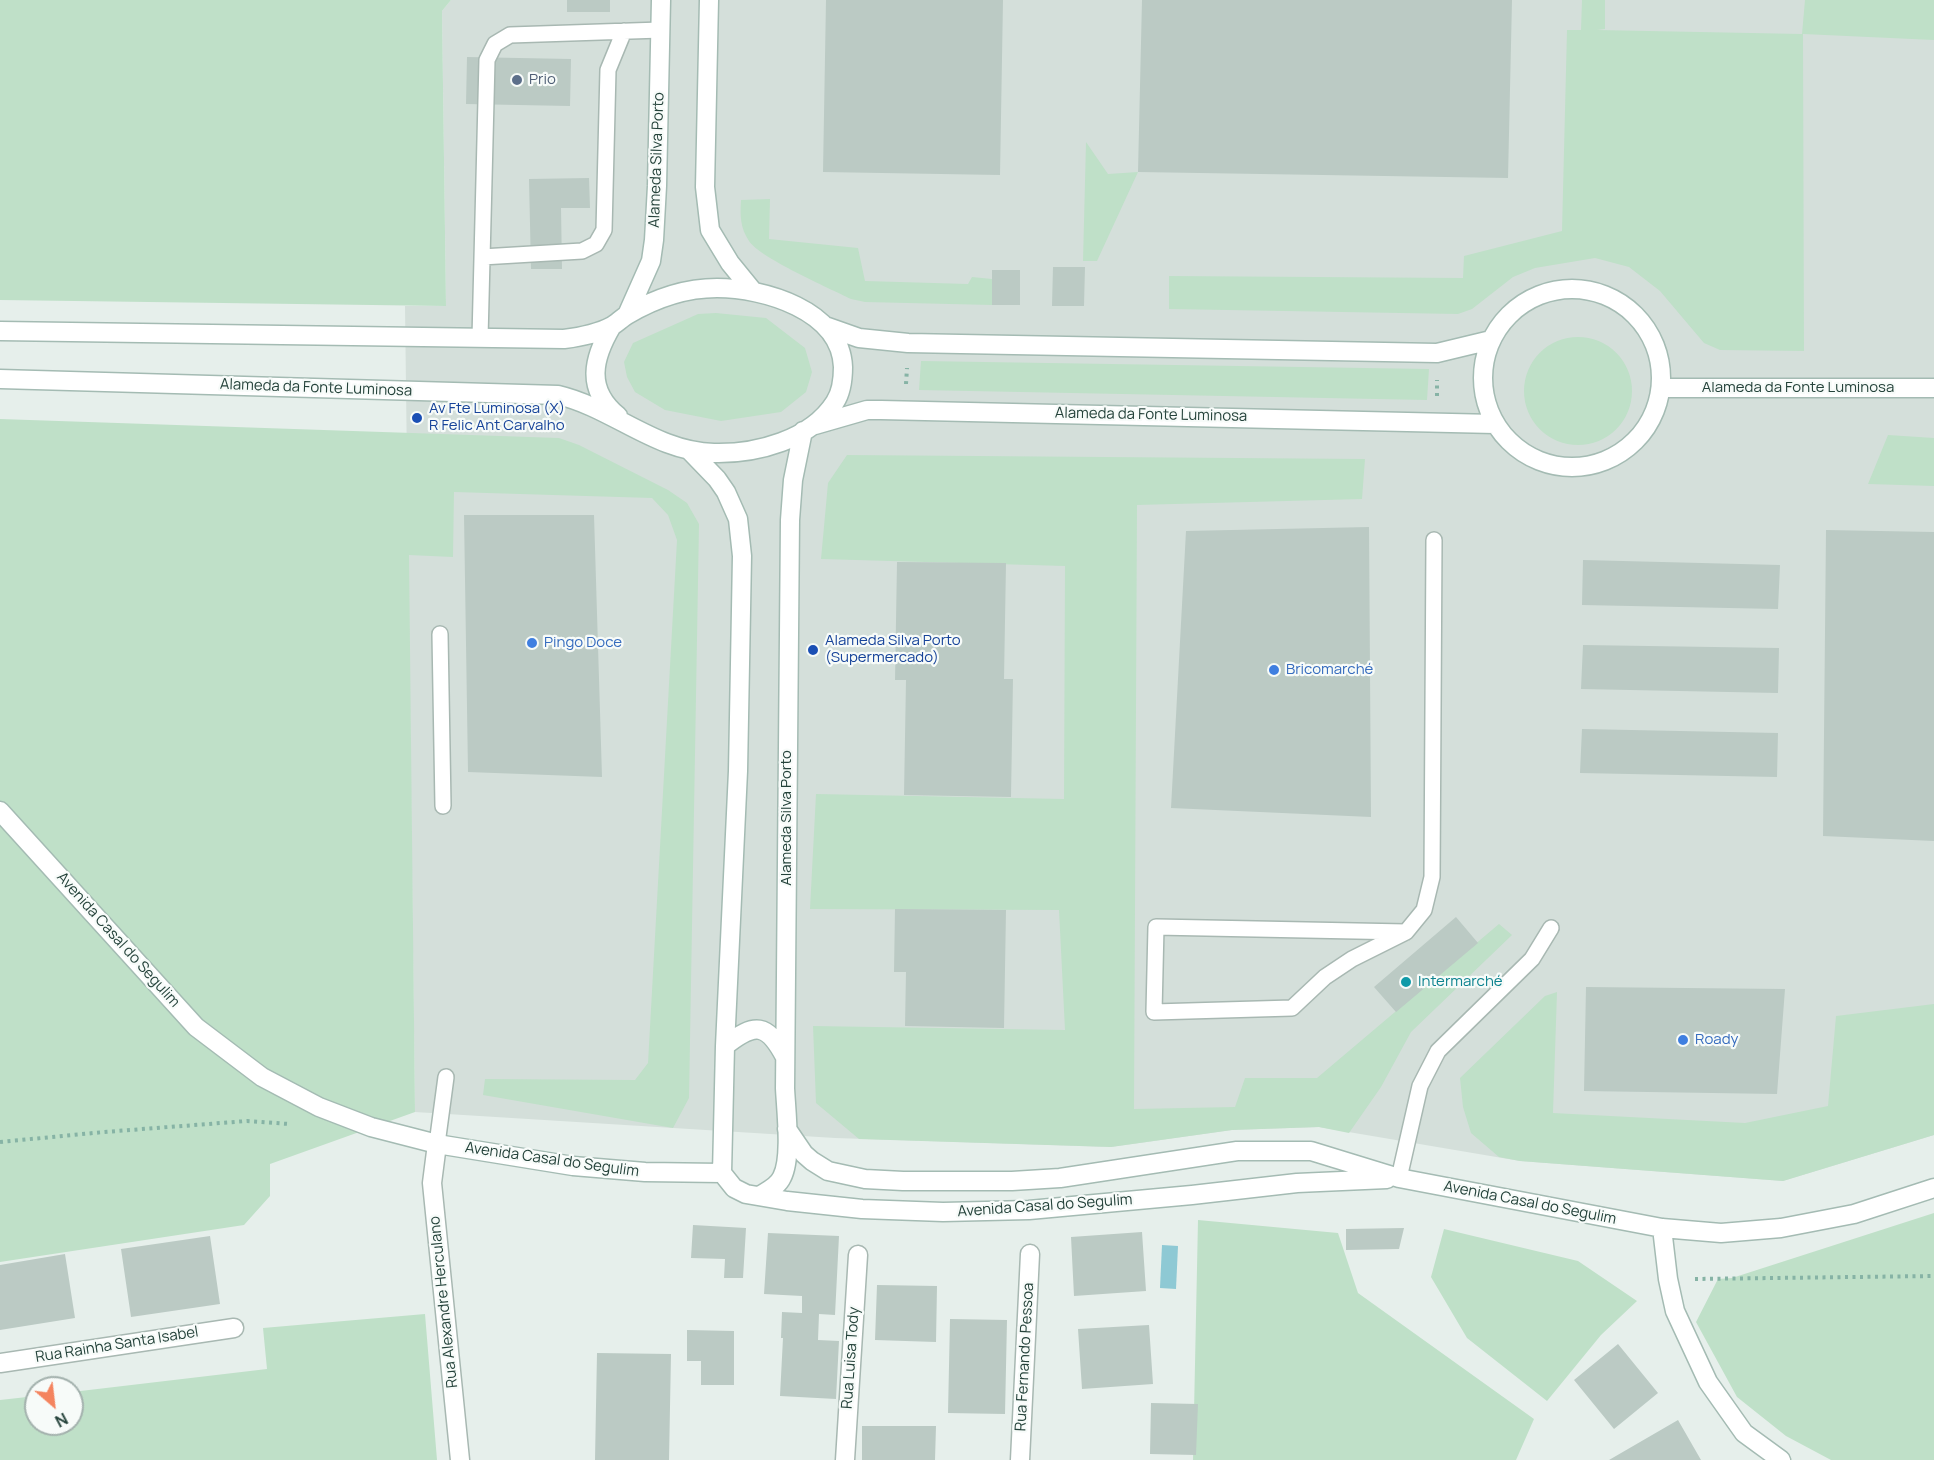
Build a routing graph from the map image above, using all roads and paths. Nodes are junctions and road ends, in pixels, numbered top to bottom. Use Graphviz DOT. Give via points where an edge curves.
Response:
graph roads {
  1 [pos="661,0"];
  2 [pos="709,0"];
  3 [pos="661,30"];
  4 [pos="624,31"];
  5 [pos="482,257"];
  6 [pos="752,290"];
  7 [pos="627,315"];
  8 [pos="612,326"];
  9 [pos="825,326"];
  10 [pos="0,331"];
  11 [pos="480,338"];
  12 [pos="1491,340"];
  13 [pos="908,343"];
  14 [pos="1437,353"];
  15 [pos="0,380"];
  16 [pos="1662,388"];
  17 [pos="1934,388"];
  18 [pos="905,411"];
  19 [pos="1437,421"];
  20 [pos="626,423"];
  21 [pos="1495,424"];
  22 [pos="806,429"];
  23 [pos="689,450"];
  24 [pos="1434,540"];
  25 [pos="440,634"];
  26 [pos="443,807"];
  27 [pos="0,811"];
  28 [pos="1551,928"];
  29 [pos="1406,932"];
  30 [pos="725,1046"];
  31 [pos="785,1057"];
  32 [pos="446,1077"];
  33 [pos="292,1124"];
  34 [pos="787,1129"];
  35 [pos="0,1142"];
  36 [pos="437,1144"];
  37 [pos="722,1173"];
  38 [pos="1399,1178"];
  39 [pos="1934,1188"];
  40 [pos="761,1195"];
  41 [pos="1662,1227"];
  42 [pos="1029,1254"];
  43 [pos="858,1255"];
  44 [pos="1934,1276"];
  45 [pos="1668,1279"];
  46 [pos="234,1328"];
  47 [pos="0,1363"];
  48 [pos="460,1460"];
  49 [pos="845,1460"];
  50 [pos="1020,1460"];
  51 [pos="1781,1460"];
  1 -- 3 [label="main road, Alameda Silva Porto"];
  2 -- 6 [label="main road" via="705,187 710,230"];
  3 -- 4 [label="lane"];
  3 -- 7 [label="main road, Alameda Silva Porto" via="654,240 651,261"];
  4 -- 5 [label="lane" via="608,69 604,230 596,244 582,251"];
  4 -- 5 [label="lane" via="510,35 495,44 487,60"];
  5 -- 11 [label="lane"];
  6 -- 7 [label="main road, Alameda da Fonte Luminosa" via="684,291"];
  6 -- 9 [label="main road, Alameda da Fonte Luminosa" via="794,305"];
  7 -- 8 [label="main road, Alameda da Fonte Luminosa"];
  8 -- 11 [label="main road, Alameda da Fonte Luminosa" via="564,339"];
  8 -- 20 [label="main road, Alameda da Fonte Luminosa" via="596,360 596,380 608,406"];
  9 -- 13 [label="main road, Alameda da Fonte Luminosa" via="866,339"];
  9 -- 22 [label="main road, Alameda da Fonte Luminosa" via="843,360 843,374 836,402"];
  10 -- 11 [label="main road, Alameda da Fonte Luminosa"];
  12 -- 14 [label="main road, Alameda da Fonte Luminosa"];
  12 -- 16 [label="main road" via="1509,314 1535,296 1566,288 1597,291 1625,305 1647,327 1660,356"];
  12 -- 21 [label="main road" via="1483,368 1484,396"];
  13 -- 14 [label="main road, Alameda da Fonte Luminosa"];
  13 -- 18 [label="path"];
  14 -- 19 [label="path"];
  15 -- 20 [label="main road, Alameda da Fonte Luminosa" via="558,395 577,399"];
  16 -- 17 [label="main road, Alameda da Fonte Luminosa"];
  16 -- 21 [label="main road" via="1646,427 1632,444 1604,462 1572,468 1542,462 1515,447"];
  18 -- 19 [label="main road, Alameda da Fonte Luminosa"];
  18 -- 22 [label="main road, Alameda da Fonte Luminosa" via="867,410"];
  19 -- 21 [label="main road, Alameda da Fonte Luminosa"];
  20 -- 23 [label="main road, Alameda da Fonte Luminosa" via="646,435"];
  22 -- 23 [label="main road, Alameda da Fonte Luminosa" via="761,448 712,453"];
  22 -- 31 [label="main road, Alameda Silva Porto" via="793,480 790,520"];
  23 -- 30 [label="main road" via="726,492 738,519 742,556 738,771"];
  24 -- 29 [label="lane" via="1432,877 1424,910"];
  25 -- 26 [label="lane"];
  27 -- 36 [label="main road, Avenida Casal do Segulim" via="196,1027 262,1077 319,1107"];
  28 -- 38 [label="lane" via="1532,959 1438,1051 1420,1086"];
  29 -- 29 [label="lane" via="1156,927 1154,1012 1292,1008 1325,977"];
  30 -- 31 [label="main road" via="746,1031 767,1031"];
  30 -- 37 [label="main road"];
  31 -- 34 [label="main road, Alameda Silva Porto"];
  32 -- 36 [label="lane"];
  33 -- 35 [label="path" via="247,1121"];
  34 -- 38 [label="main road, Avenida Casal do Segulim" via="812,1161 828,1171 865,1179 1060,1178 1237,1151 1311,1151"];
  34 -- 40 [label="main road, Alameda Silva Porto" via="782,1177 775,1187"];
  36 -- 37 [label="main road, Avenida Casal do Segulim" via="583,1167"];
  36 -- 48 [label="main road, Rua Alexandre Herculano" via="432,1183"];
  37 -- 40 [label="main road, Avenida Casal do Segulim" via="734,1188"];
  38 -- 40 [label="main road, Avenida Casal do Segulim" via="1297,1183 1029,1210 862,1209"];
  38 -- 41 [label="main road, Avenida Casal do Segulim"];
  39 -- 41 [label="main road, Avenida Casal do Segulim" via="1854,1215 1781,1228 1721,1233"];
  41 -- 45 [label="main road"];
  42 -- 50 [label="main road, Rua Fernando Pessoa"];
  43 -- 49 [label="main road, Rua Luisa Tody"];
  44 -- 45 [label="path"];
  45 -- 51 [label="main road" via="1675,1311 1708,1383 1744,1433"];
  46 -- 47 [label="main road, Rua Rainha Santa Isabel"];
}
